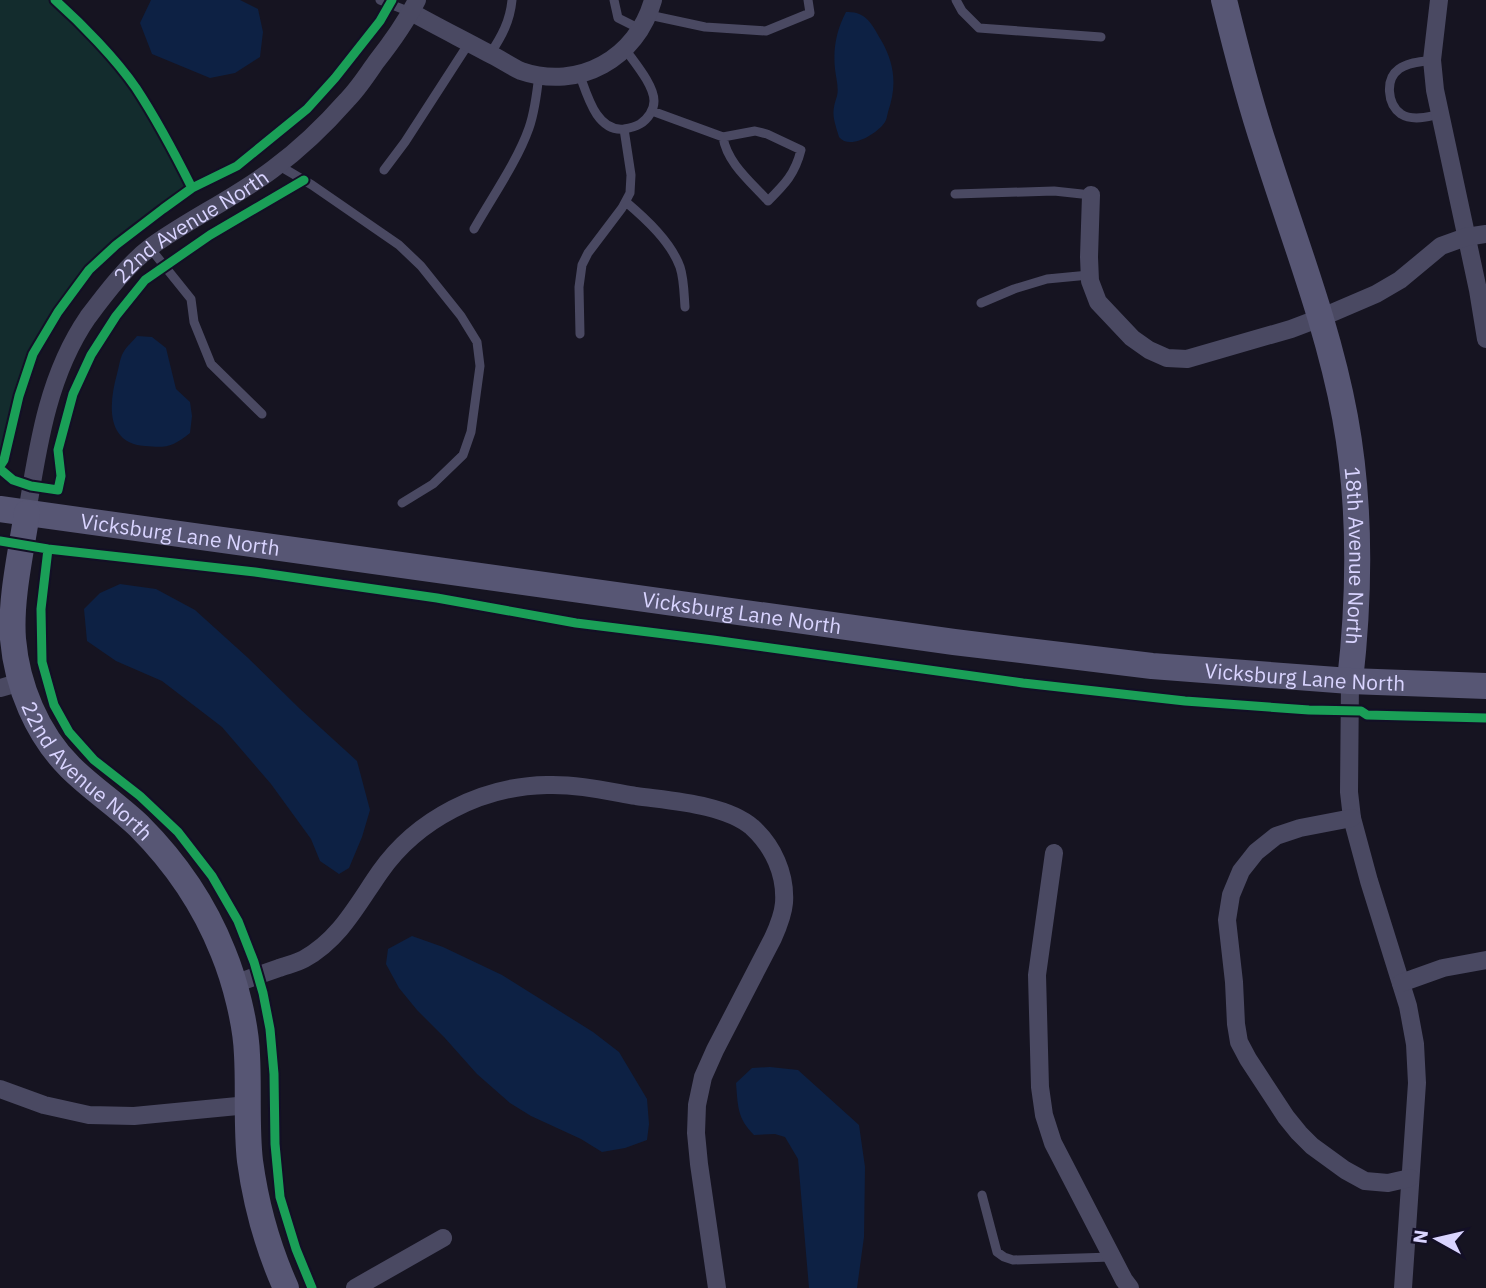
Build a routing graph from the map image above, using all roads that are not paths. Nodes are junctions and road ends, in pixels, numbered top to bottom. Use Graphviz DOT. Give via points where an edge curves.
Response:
graph roads {
  1 [pos="380,0"];
  2 [pos="512,0"];
  3 [pos="614,0"];
  4 [pos="808,0"];
  5 [pos="956,0"];
  6 [pos="1224,0"];
  7 [pos="1439,0"];
  8 [pos="414,6"];
  9 [pos="647,15"];
  10 [pos="1101,37"];
  11 [pos="470,43"];
  12 [pos="625,49"];
  13 [pos="490,54"];
  14 [pos="1432,60"];
  15 [pos="579,73"];
  16 [pos="539,74"];
  17 [pos="652,111"];
  18 [pos="1440,114"];
  19 [pos="624,128"];
  20 [pos="723,137"];
  21 [pos="278,165"];
  22 [pos="384,170"];
  23 [pos="955,194"];
  24 [pos="1091,195"];
  25 [pos="626,202"];
  26 [pos="474,229"];
  27 [pos="1486,234"];
  28 [pos="1466,237"];
  29 [pos="150,248"];
  30 [pos="1089,275"];
  31 [pos="981,303"];
  32 [pos="685,307"];
  33 [pos="1320,318"];
  34 [pos="580,334"];
  35 [pos="1486,339"];
  36 [pos="262,415"];
  37 [pos="402,503"];
  38 [pos="0,509"];
  39 [pos="27,513"];
  40 [pos="1350,681"];
  41 [pos="11,685"];
  42 [pos="1486,686"];
  43 [pos="1352,818"];
  44 [pos="1054,853"];
  45 [pos="1486,960"];
  46 [pos="1401,983"];
  47 [pos="234,984"];
  48 [pos="1,1091"];
  49 [pos="248,1105"];
  50 [pos="1410,1178"];
  51 [pos="982,1195"];
  52 [pos="443,1238"];
  53 [pos="1112,1257"];
  54 [pos="286,1288"];
  55 [pos="355,1288"];
  56 [pos="716,1288"];
  57 [pos="1130,1288"];
  58 [pos="1403,1288"];
  1 -- 8 [label="lane"];
  2 -- 13 [label="lane" via="504,32"];
  3 -- 9 [label="lane" via="618,18"];
  4 -- 9 [label="lane" via="810,13 766,31 705,27"];
  5 -- 10 [label="lane" via="979,29"];
  6 -- 33 [label="street, 18th Avenue North" via="1264,146"];
  7 -- 14 [label="street"];
  8 -- 11 [label="street"];
  8 -- 21 [label="street, 22nd Avenue North" via="347,100"];
  9 -- 12 [label="street"];
  11 -- 13 [label="street"];
  11 -- 22 [label="lane"];
  12 -- 15 [label="street"];
  12 -- 17 [label="lane" via="653,93"];
  13 -- 16 [label="street" via="522,71"];
  14 -- 18 [label="street"];
  14 -- 18 [label="lane" via="1413,63 1393,74 1390,95 1402,115"];
  15 -- 16 [label="street"];
  15 -- 19 [label="lane" via="598,117 616,129"];
  16 -- 26 [label="lane" via="529,128"];
  17 -- 19 [label="lane" via="639,125"];
  17 -- 20 [label="lane"];
  18 -- 28 [label="street"];
  19 -- 25 [label="lane" via="631,175"];
  20 -- 20 [label="lane" via="755,131 767,134 801,150 797,165 768,201 731,159"];
  21 -- 29 [label="street, 22nd Avenue North"];
  21 -- 37 [label="lane" via="399,245 421,266 477,342 480,366 463,456 433,484"];
  23 -- 24 [label="lane" via="1043,191"];
  24 -- 30 [label="street"];
  25 -- 32 [label="lane" via="651,224 680,267"];
  25 -- 34 [label="lane" via="582,265"];
  27 -- 28 [label="street"];
  28 -- 33 [label="street" via="1441,246 1384,290"];
  28 -- 35 [label="street"];
  29 -- 36 [label="lane" via="191,299 194,322 211,364"];
  29 -- 39 [label="street, 22nd Avenue North" via="87,319 64,361 47,405"];
  30 -- 31 [label="lane" via="1047,279"];
  30 -- 33 [label="street" via="1098,302 1113,320 1140,344 1167,358 1187,359"];
  33 -- 40 [label="street, 18th Avenue North" via="1345,418 1355,491 1358,565"];
  38 -- 39 [label="street, Vicksburg Lane North"];
  39 -- 40 [label="street, Vicksburg Lane North" via="954,642 1152,666"];
  39 -- 41 [label="street, 22nd Avenue North" via="14,603 18,674"];
  40 -- 42 [label="street, Vicksburg Lane North"];
  40 -- 43 [label="street, 18th Avenue North"];
  41 -- 47 [label="street, 22nd Avenue North" via="70,767 138,825 173,863 202,906"];
  43 -- 46 [label="street, 18th Avenue North"];
  43 -- 50 [label="street" via="1276,836 1241,871 1230,895 1227,920 1236,1024 1248,1059 1286,1117 1312,1146 1365,1181"];
  44 -- 53 [label="street" via="1037,975 1044,1115 1053,1143"];
  45 -- 46 [label="street" via="1443,968"];
  46 -- 50 [label="street, 18th Avenue North" via="1415,1044 1417,1083"];
  47 -- 49 [label="street, 22nd Avenue North" via="247,1053"];
  47 -- 56 [label="street" via="303,960 327,942 406,842 437,817 472,800 508,789 586,787 709,808 751,826 777,862 784,903 773,938 703,1077 697,1105 699,1164"];
  48 -- 49 [label="street" via="89,1115 134,1116"];
  49 -- 54 [label="street, 22nd Avenue North" via="250,1160 260,1216"];
  50 -- 58 [label="street, 18th Avenue North"];
  51 -- 53 [label="lane" via="997,1252 1004,1257"];
  52 -- 55 [label="street"];
  53 -- 57 [label="street"];
}
